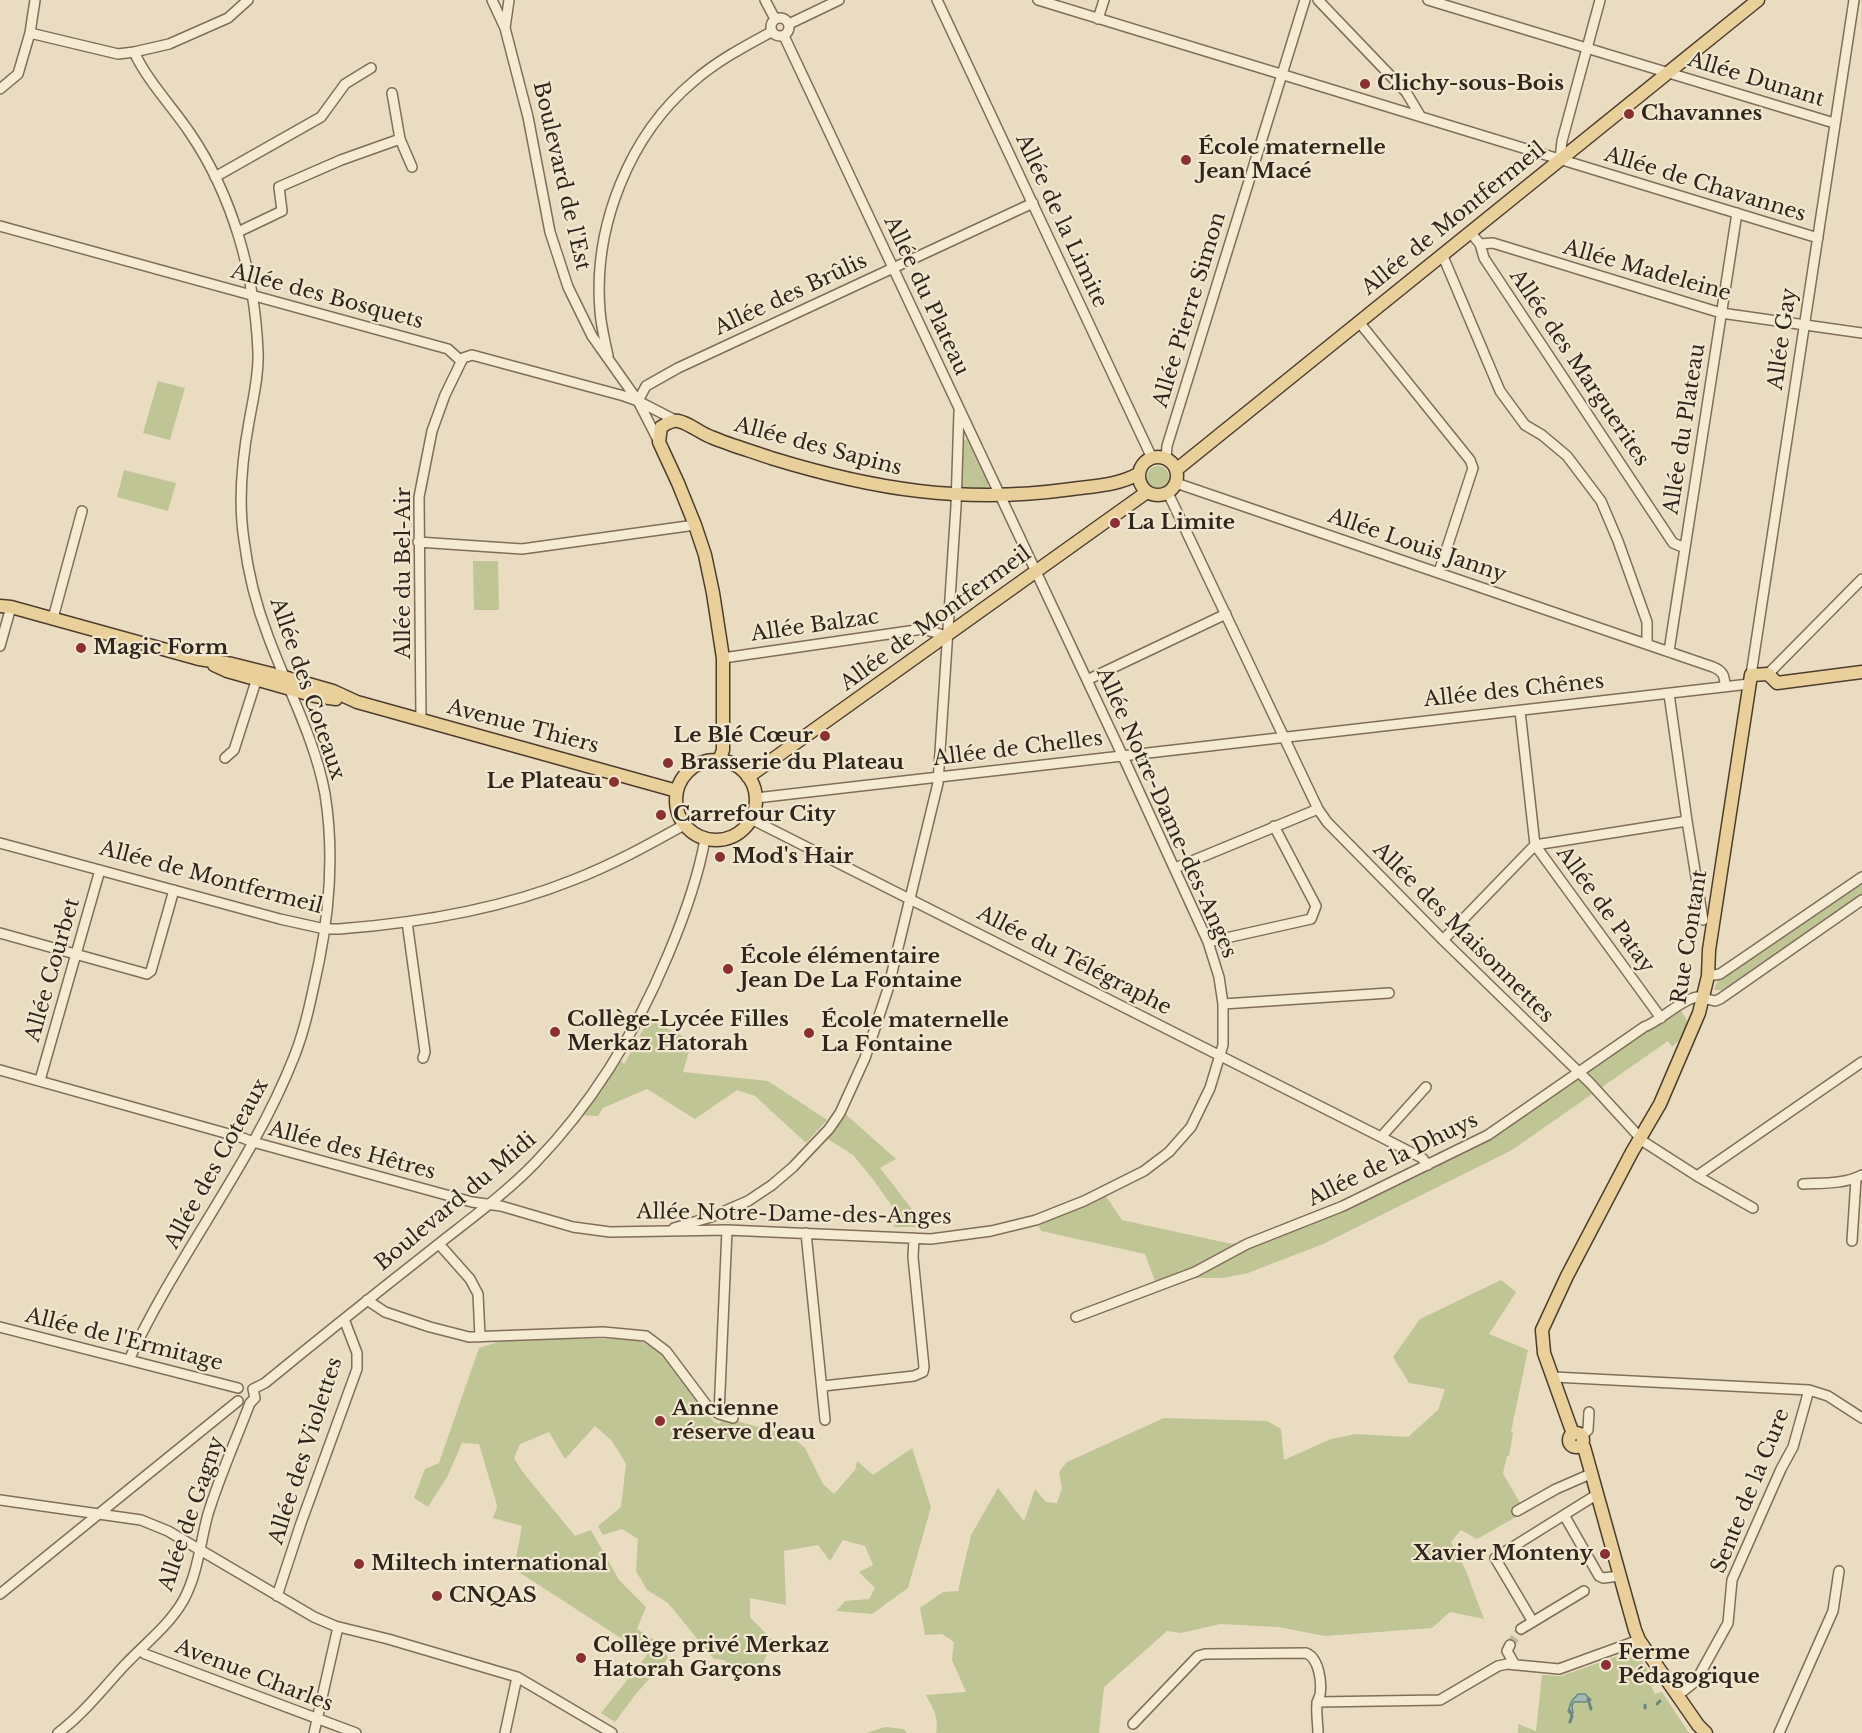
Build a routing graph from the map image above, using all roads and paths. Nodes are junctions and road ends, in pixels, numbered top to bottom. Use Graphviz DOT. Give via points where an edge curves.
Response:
graph roads {
  1 [pos="35,0"];
  2 [pos="248,0"];
  3 [pos="492,0"];
  4 [pos="509,0"];
  5 [pos="765,0"];
  6 [pos="839,0"];
  7 [pos="937,0"];
  8 [pos="1038,0"];
  9 [pos="1104,0"];
  10 [pos="1305,0"];
  11 [pos="1318,0"];
  12 [pos="1428,0"];
  13 [pos="1600,0"];
  14 [pos="1758,0"];
  15 [pos="1854,0"];
  16 [pos="1098,19"];
  17 [pos="775,20"];
  18 [pos="789,24"];
  19 [pos="505,28"];
  20 [pos="771,32"];
  21 [pos="30,33"];
  22 [pos="784,36"];
  23 [pos="1586,48"];
  24 [pos="134,52"];
  25 [pos="371,68"];
  26 [pos="1667,72"];
  27 [pos="1281,74"];
  28 [pos="0,88"];
  29 [pos="392,93"];
  30 [pos="1421,117"];
  31 [pos="1834,123"];
  32 [pos="400,139"];
  33 [pos="1560,159"];
  34 [pos="412,167"];
  35 [pos="215,177"];
  36 [pos="1033,203"];
  37 [pos="1737,213"];
  38 [pos="0,226"];
  39 [pos="238,232"];
  40 [pos="1470,232"];
  41 [pos="1818,238"];
  42 [pos="1480,244"];
  43 [pos="1442,254"];
  44 [pos="892,267"];
  45 [pos="252,295"];
  46 [pos="1721,313"];
  47 [pos="1359,322"];
  48 [pos="1806,325"];
  49 [pos="1862,333"];
  50 [pos="461,361"];
  51 [pos="610,361"];
  52 [pos="638,400"];
  53 [pos="958,404"];
  54 [pos="677,421"];
  55 [pos="975,441"];
  56 [pos="659,442"];
  57 [pos="956,442"];
  58 [pos="1152,458"];
  59 [pos="1166,459"];
  60 [pos="1176,470"];
  61 [pos="1138,474"];
  62 [pos="1172,488"];
  63 [pos="1147,492"];
  64 [pos="956,495"];
  65 [pos="1000,497"];
  66 [pos="82,511"];
  67 [pos="695,525"];
  68 [pos="418,542"];
  69 [pos="1685,548"];
  70 [pos="1035,571"];
  71 [pos="1439,572"];
  72 [pos="1862,579"];
  73 [pos="4,605"];
  74 [pos="1226,614"];
  75 [pos="53,618"];
  76 [pos="947,636"];
  77 [pos="1647,643"];
  78 [pos="0,646"];
  79 [pos="1669,651"];
  80 [pos="723,658"];
  81 [pos="1862,672"];
  82 [pos="1768,674"];
  83 [pos="257,675"];
  84 [pos="1087,680"];
  85 [pos="1750,680"];
  86 [pos="287,683"];
  87 [pos="1725,687"];
  88 [pos="1669,694"];
  89 [pos="1520,711"];
  90 [pos="421,719"];
  91 [pos="1285,737"];
  92 [pos="1122,755"];
  93 [pos="225,758"];
  94 [pos="719,761"];
  95 [pos="939,776"];
  96 [pos="748,777"];
  97 [pos="677,791"];
  98 [pos="756,798"];
  99 [pos="1318,809"];
  100 [pos="751,819"];
  101 [pos="1687,821"];
  102 [pos="684,825"];
  103 [pos="1274,826"];
  104 [pos="705,838"];
  105 [pos="0,843"];
  106 [pos="1535,845"];
  107 [pos="1175,868"];
  108 [pos="100,870"];
  109 [pos="1862,877"];
  110 [pos="174,890"];
  111 [pos="909,898"];
  112 [pos="1862,900"];
  113 [pos="1703,920"];
  114 [pos="407,922"];
  115 [pos="325,929"];
  116 [pos="0,933"];
  117 [pos="1443,940"];
  118 [pos="1208,942"];
  119 [pos="76,955"];
  120 [pos="1707,976"];
  121 [pos="1389,993"];
  122 [pos="1703,998"];
  123 [pos="1223,1005"];
  124 [pos="1661,1018"];
  125 [pos="1220,1056"];
  126 [pos="423,1058"];
  127 [pos="1862,1062"];
  128 [pos="0,1070"];
  129 [pos="1580,1073"];
  130 [pos="40,1080"];
  131 [pos="1426,1087"];
  132 [pos="1381,1137"];
  133 [pos="1640,1138"];
  134 [pos="252,1142"];
  135 [pos="1428,1165"];
  136 [pos="1697,1176"];
  137 [pos="1859,1177"];
  138 [pos="1803,1184"];
  139 [pos="487,1205"];
  140 [pos="1753,1208"];
  141 [pos="727,1230"];
  142 [pos="663,1232"];
  143 [pos="806,1233"];
  144 [pos="914,1238"];
  145 [pos="1852,1241"];
  146 [pos="439,1244"];
  147 [pos="1567,1276"];
  148 [pos="367,1300"];
  149 [pos="1076,1317"];
  150 [pos="344,1318"];
  151 [pos="0,1327"];
  152 [pos="480,1337"];
  153 [pos="129,1360"];
  154 [pos="1554,1377"];
  155 [pos="823,1386"];
  156 [pos="238,1388"];
  157 [pos="253,1389"];
  158 [pos="1809,1390"];
  159 [pos="238,1401"];
  160 [pos="250,1403"];
  161 [pos="1564,1410"];
  162 [pos="1589,1412"];
  163 [pos="719,1414"];
  164 [pos="733,1418"];
  165 [pos="1862,1418"];
  166 [pos="825,1420"];
  167 [pos="1578,1440"];
  168 [pos="1587,1475"];
  169 [pos="1592,1498"];
  170 [pos="0,1500"];
  171 [pos="1516,1511"];
  172 [pos="99,1514"];
  173 [pos="1564,1515"];
  174 [pos="199,1550"];
  175 [pos="1839,1571"];
  176 [pos="1614,1577"];
  177 [pos="1584,1591"];
  178 [pos="0,1594"];
  179 [pos="277,1596"];
  180 [pos="1533,1622"];
  181 [pos="338,1627"];
  182 [pos="1521,1629"];
  183 [pos="1639,1640"];
  184 [pos="1510,1645"];
  185 [pos="140,1650"];
  186 [pos="1515,1665"];
  187 [pos="517,1677"];
  188 [pos="1677,1696"];
  189 [pos="1317,1702"];
  190 [pos="317,1719"];
  191 [pos="1133,1724"];
  192 [pos="58,1733"];
  193 [pos="314,1733"];
  194 [pos="356,1733"];
  195 [pos="505,1733"];
  196 [pos="612,1733"];
  197 [pos="1318,1733"];
  198 [pos="1697,1733"];
  199 [pos="1706,1733"];
  200 [pos="1779,1733"];
  1 -- 21 [label="street"];
  2 -- 24 [label="street" via="228,18 169,44"];
  3 -- 19 [label="street, Boulevard de l'Est"];
  4 -- 19 [label="street"];
  5 -- 17 [label="street"];
  6 -- 18 [label="street"];
  7 -- 36 [label="street, Allée de la Limite"];
  8 -- 16 [label="street, Allée de Chavannes"];
  9 -- 16 [label="street"];
  10 -- 27 [label="street, Allée Pierre Simon"];
  11 -- 30 [label="street" via="1406,92"];
  12 -- 23 [label="street, Allée Dunant"];
  13 -- 23 [label="street"];
  14 -- 26 [label="main road, Allée de Montfermeil"];
  15 -- 31 [label="street, Allée Gay"];
  16 -- 27 [label="street, Allée de Chavannes"];
  17 -- 18 [label="street" via="783,18"];
  17 -- 20 [label="street"];
  18 -- 22 [label="street"];
  19 -- 51 [label="street, Boulevard de l'Est" via="559,264 580,315"];
  20 -- 22 [label="street"];
  20 -- 51 [label="street" via="693,81 657,120 624,174 612,207 600,277 600,311"];
  21 -- 24 [label="street" via="118,54"];
  21 -- 28 [label="street" via="18,74"];
  22 -- 44 [label="street, Allée du Plateau"];
  23 -- 26 [label="street, Allée Dunant"];
  23 -- 33 [label="street"];
  24 -- 35 [label="street, Allée des Coteaux" via="148,78 191,134"];
  25 -- 35 [label="street" via="345,84 321,117"];
  26 -- 31 [label="street, Allée Dunant"];
  26 -- 33 [label="main road, Allée de Montfermeil"];
  27 -- 30 [label="street, Allée de Chavannes"];
  27 -- 59 [label="street, Allée Pierre Simon"];
  29 -- 32 [label="street"];
  30 -- 33 [label="street, Allée de Chavannes"];
  31 -- 41 [label="street, Allée Gay"];
  32 -- 34 [label="street"];
  32 -- 39 [label="street" via="279,187 282,211"];
  33 -- 37 [label="street, Allée de Chavannes"];
  33 -- 40 [label="main road, Allée de Montfermeil"];
  35 -- 39 [label="street, Allée des Coteaux"];
  36 -- 44 [label="street, Allée des Brûlis"];
  36 -- 58 [label="street, Allée de la Limite"];
  37 -- 41 [label="street, Allée de Chavannes"];
  37 -- 46 [label="street, Allée du Plateau"];
  38 -- 45 [label="street, Allée des Bosquets"];
  39 -- 45 [label="street, Allée des Coteaux"];
  40 -- 42 [label="street, Allée des Marguerites"];
  40 -- 43 [label="main road, Allée de Montfermeil"];
  41 -- 48 [label="street, Allée Gay"];
  42 -- 46 [label="street, Allée Madeleine" via="1492,243"];
  42 -- 69 [label="street, Allée des Marguerites" via="1484,258 1673,543"];
  43 -- 47 [label="main road, Allée de Montfermeil"];
  43 -- 77 [label="street" via="1500,391 1525,425 1567,456 1600,501 1647,622"];
  44 -- 52 [label="street, Allée des Brûlis" via="678,368 646,386"];
  44 -- 53 [label="street, Allée du Plateau"];
  45 -- 50 [label="street, Allée des Bosquets" via="448,349"];
  45 -- 86 [label="street, Allée des Coteaux" via="258,357 244,461 243,534 257,604"];
  46 -- 48 [label="street, Allée Madeleine"];
  46 -- 69 [label="street, Allée du Plateau"];
  47 -- 60 [label="main road, Allée de Montfermeil"];
  47 -- 71 [label="street" via="1473,468"];
  48 -- 49 [label="street, Allée Madeleine"];
  48 -- 85 [label="street, Allée Gay"];
  50 -- 52 [label="street" via="472,355"];
  50 -- 68 [label="street, Allée du Bel-Air" via="432,431 419,497"];
  51 -- 52 [label="street, Boulevard de l'Est"];
  52 -- 54 [label="street, Allée des Sapins"];
  52 -- 56 [label="street, Boulevard de l'Est"];
  53 -- 55 [label="street, Allée du Plateau"];
  53 -- 57 [label="street"];
  54 -- 56 [label="main road" via="661,427"];
  54 -- 64 [label="main road, Allée des Sapins" via="747,450 843,478"];
  55 -- 57 [label="street" via="964,436"];
  55 -- 65 [label="street, Allée du Plateau"];
  56 -- 67 [label="main road, Boulevard de l'Est"];
  57 -- 64 [label="street"];
  58 -- 59 [label="main road"];
  58 -- 61 [label="main road"];
  59 -- 60 [label="main road"];
  60 -- 62 [label="main road"];
  61 -- 63 [label="main road"];
  61 -- 65 [label="main road, Allée des Sapins" via="1128,480 1091,487"];
  62 -- 63 [label="main road" via="1157,496"];
  62 -- 71 [label="street, Allée Louis Janny"];
  62 -- 74 [label="street"];
  63 -- 70 [label="main road, Allée de Montfermeil"];
  64 -- 65 [label="main road, Allée des Sapins"];
  64 -- 76 [label="street"];
  65 -- 70 [label="street, Allée du Plateau"];
  66 -- 75 [label="street"];
  67 -- 68 [label="street" via="522,549"];
  67 -- 80 [label="main road, Boulevard de l'Est" via="705,555"];
  68 -- 90 [label="street, Allée du Bel-Air"];
  69 -- 79 [label="street, Allée du Plateau"];
  70 -- 76 [label="main road, Allée de Montfermeil"];
  70 -- 84 [label="street, Allée Notre-Dame-des-Anges"];
  71 -- 77 [label="street, Allée Louis Janny"];
  72 -- 82 [label="street"];
  73 -- 75 [label="main road, Avenue Thiers"];
  73 -- 78 [label="street"];
  74 -- 84 [label="street"];
  74 -- 91 [label="street"];
  75 -- 83 [label="main road, Avenue Thiers" via="199,659 227,671"];
  76 -- 80 [label="street, Allée Balzac" via="923,629"];
  76 -- 95 [label="street"];
  76 -- 96 [label="main road, Allée de Montfermeil"];
  77 -- 79 [label="street, Allée Louis Janny"];
  79 -- 87 [label="street, Allée Louis Janny" via="1721,671"];
  80 -- 94 [label="main road, Boulevard de l'Est" via="723,750"];
  81 -- 82 [label="main road" via="1777,683"];
  82 -- 85 [label="main road"];
  83 -- 86 [label="main road, Avenue Thiers"];
  83 -- 93 [label="street" via="234,750"];
  84 -- 92 [label="street, Allée Notre-Dame-des-Anges"];
  85 -- 87 [label="street, Allée des Chênes"];
  85 -- 120 [label="main road, Rue Contant"];
  86 -- 90 [label="main road, Avenue Thiers" via="315,696 357,702"];
  86 -- 115 [label="street, Allée des Coteaux" via="314,754 325,797 329,837"];
  87 -- 88 [label="street, Allée des Chênes"];
  88 -- 89 [label="street, Allée des Chênes"];
  88 -- 101 [label="street"];
  89 -- 91 [label="street, Allée des Chênes"];
  89 -- 106 [label="street, Allée de Patay"];
  90 -- 97 [label="main road, Avenue Thiers"];
  91 -- 92 [label="street, Allée de Chelles"];
  91 -- 99 [label="street, Allée des Maisonnettes"];
  92 -- 95 [label="street, Allée de Chelles"];
  92 -- 107 [label="street, Allée Notre-Dame-des-Anges"];
  94 -- 96 [label="main road" via="733,764"];
  94 -- 97 [label="main road" via="693,767"];
  95 -- 98 [label="street, Allée de Chelles"];
  95 -- 111 [label="street"];
  96 -- 98 [label="main road"];
  97 -- 102 [label="main road" via="676,803"];
  98 -- 100 [label="main road"];
  99 -- 103 [label="street"];
  99 -- 117 [label="street, Allée des Maisonnettes"];
  100 -- 104 [label="main road" via="733,836"];
  100 -- 111 [label="street, Allée du Télégraphe"];
  101 -- 106 [label="street"];
  101 -- 113 [label="street"];
  102 -- 104 [label="main road"];
  102 -- 114 [label="street, Allée de Montfermeil" via="631,855 572,880 490,906"];
  103 -- 107 [label="street"];
  103 -- 118 [label="street" via="1316,906 1311,919"];
  104 -- 139 [label="street, Boulevard du Midi" via="684,918 650,998 618,1058 573,1121 533,1165"];
  105 -- 108 [label="street, Allée de Montfermeil"];
  106 -- 117 [label="street"];
  106 -- 124 [label="street, Allée de Patay"];
  107 -- 118 [label="street, Allée Notre-Dame-des-Anges"];
  108 -- 110 [label="street, Allée de Montfermeil"];
  108 -- 119 [label="street, Allée Courbet"];
  109 -- 120 [label="street" via="1720,974"];
  110 -- 115 [label="street, Allée de Montfermeil"];
  110 -- 119 [label="street" via="149,974"];
  111 -- 125 [label="street, Allée du Télégraphe"];
  111 -- 142 [label="street" via="888,989 865,1058 829,1130 793,1167 748,1201"];
  112 -- 122 [label="street, Allée de la Dhuys" via="1720,999"];
  114 -- 115 [label="street, Allée de Montfermeil"];
  114 -- 126 [label="street"];
  115 -- 134 [label="street, Allée des Coteaux" via="295,1056"];
  116 -- 119 [label="street"];
  117 -- 129 [label="street, Allée des Maisonnettes"];
  118 -- 123 [label="street, Allée Notre-Dame-des-Anges"];
  119 -- 130 [label="street, Allée Courbet"];
  120 -- 122 [label="main road, Rue Contant"];
  121 -- 123 [label="street"];
  122 -- 124 [label="street, Allée de la Dhuys" via="1692,998"];
  122 -- 133 [label="main road, Rue Contant" via="1660,1104"];
  123 -- 125 [label="street, Allée Notre-Dame-des-Anges"];
  124 -- 129 [label="street, Allée de la Dhuys"];
  125 -- 132 [label="street, Allée du Télégraphe"];
  125 -- 144 [label="street, Allée Notre-Dame-des-Anges" via="1191,1127 1169,1152 1144,1171 1036,1220 991,1231"];
  127 -- 136 [label="street"];
  128 -- 130 [label="street, Allée des Hêtres"];
  129 -- 133 [label="street, Allée des Maisonnettes"];
  129 -- 135 [label="street, Allée de la Dhuys" via="1488,1135"];
  130 -- 134 [label="street, Allée des Hêtres"];
  131 -- 132 [label="street"];
  132 -- 135 [label="street, Allée du Télégraphe"];
  133 -- 136 [label="street, Allée des Maisonnettes"];
  133 -- 147 [label="main road, Rue Contant"];
  134 -- 139 [label="street, Allée des Hêtres"];
  134 -- 153 [label="street, Allée des Coteaux"];
  135 -- 149 [label="street, Allée de la Dhuys" via="1195,1272"];
  136 -- 140 [label="street, Allée des Maisonnettes"];
  137 -- 138 [label="street" via="1838,1183"];
  137 -- 145 [label="street"];
  139 -- 142 [label="street, Allée Notre-Dame-des-Anges" via="573,1227"];
  139 -- 146 [label="street, Boulevard du Midi"];
  141 -- 142 [label="street, Allée Notre-Dame-des-Anges"];
  141 -- 143 [label="street, Allée Notre-Dame-des-Anges"];
  141 -- 163 [label="street"];
  143 -- 144 [label="street, Allée Notre-Dame-des-Anges"];
  143 -- 155 [label="street"];
  144 -- 155 [label="street" via="923,1372"];
  146 -- 148 [label="street, Boulevard du Midi"];
  146 -- 152 [label="street" via="470,1279 477,1294"];
  147 -- 154 [label="main road, Rue Contant" via="1542,1330 1544,1353"];
  147 -- 161 [label="main road, Rue Contant" via="1543,1313 1535,1338 1554,1396"];
  148 -- 150 [label="street, Boulevard du Midi"];
  148 -- 152 [label="street" via="385,1312 430,1327"];
  150 -- 157 [label="street, Boulevard du Midi"];
  150 -- 179 [label="street, Allée des Violettes" via="357,1353 357,1369"];
  151 -- 153 [label="street, Allée de l'Ermitage"];
  152 -- 163 [label="street" via="603,1332 646,1336 666,1350 708,1407"];
  153 -- 156 [label="street, Allée de l'Ermitage"];
  154 -- 158 [label="street"];
  154 -- 161 [label="main road, Rue Contant"];
  155 -- 166 [label="street"];
  156 -- 157 [label="street" via="246,1384"];
  156 -- 159 [label="street"];
  157 -- 160 [label="street" via="255,1395"];
  158 -- 165 [label="street" via="1828,1396"];
  158 -- 188 [label="street, Sente de la Cure" via="1793,1447 1732,1580 1728,1623 1696,1681"];
  159 -- 160 [label="street"];
  159 -- 172 [label="street"];
  160 -- 174 [label="street, Allée de Gagny" via="220,1476"];
  161 -- 167 [label="main road, Rue Contant"];
  162 -- 167 [label="street" via="1588,1430"];
  163 -- 164 [label="street"];
  167 -- 168 [label="main road, Rue Contant"];
  167 -- 169 [label="main road, Rue Contant" via="1584,1447"];
  168 -- 169 [label="main road, Rue Contant"];
  168 -- 171 [label="street"];
  169 -- 173 [label="street"];
  169 -- 176 [label="main road, Rue Contant"];
  170 -- 172 [label="street"];
  172 -- 174 [label="street" via="141,1520"];
  172 -- 178 [label="street"];
  173 -- 176 [label="street, Rue Contant" via="1599,1576"];
  173 -- 180 [label="street" via="1495,1558"];
  174 -- 179 [label="street"];
  174 -- 185 [label="street, Allée de Gagny" via="183,1602"];
  175 -- 200 [label="street" via="1833,1611"];
  176 -- 183 [label="main road, Rue Contant"];
  177 -- 180 [label="street"];
  179 -- 181 [label="street"];
  180 -- 182 [label="street"];
  181 -- 187 [label="street"];
  181 -- 190 [label="street"];
  183 -- 186 [label="street" via="1559,1669"];
  183 -- 188 [label="main road, Rue Contant"];
  184 -- 186 [label="street" via="1507,1651"];
  185 -- 190 [label="street, Avenue Charles"];
  185 -- 192 [label="street, Allée de Gagny" via="90,1706"];
  186 -- 189 [label="street" via="1498,1666 1440,1700"];
  187 -- 195 [label="street"];
  187 -- 196 [label="street"];
  188 -- 198 [label="main road, Rue Contant"];
  188 -- 199 [label="main road, Rue Contant"];
  189 -- 191 [label="street" via="1320,1696 1316,1661 1306,1653 1205,1654 1198,1656"];
  189 -- 197 [label="street"];
  190 -- 193 [label="street"];
  190 -- 194 [label="street, Avenue Charles"];
}
